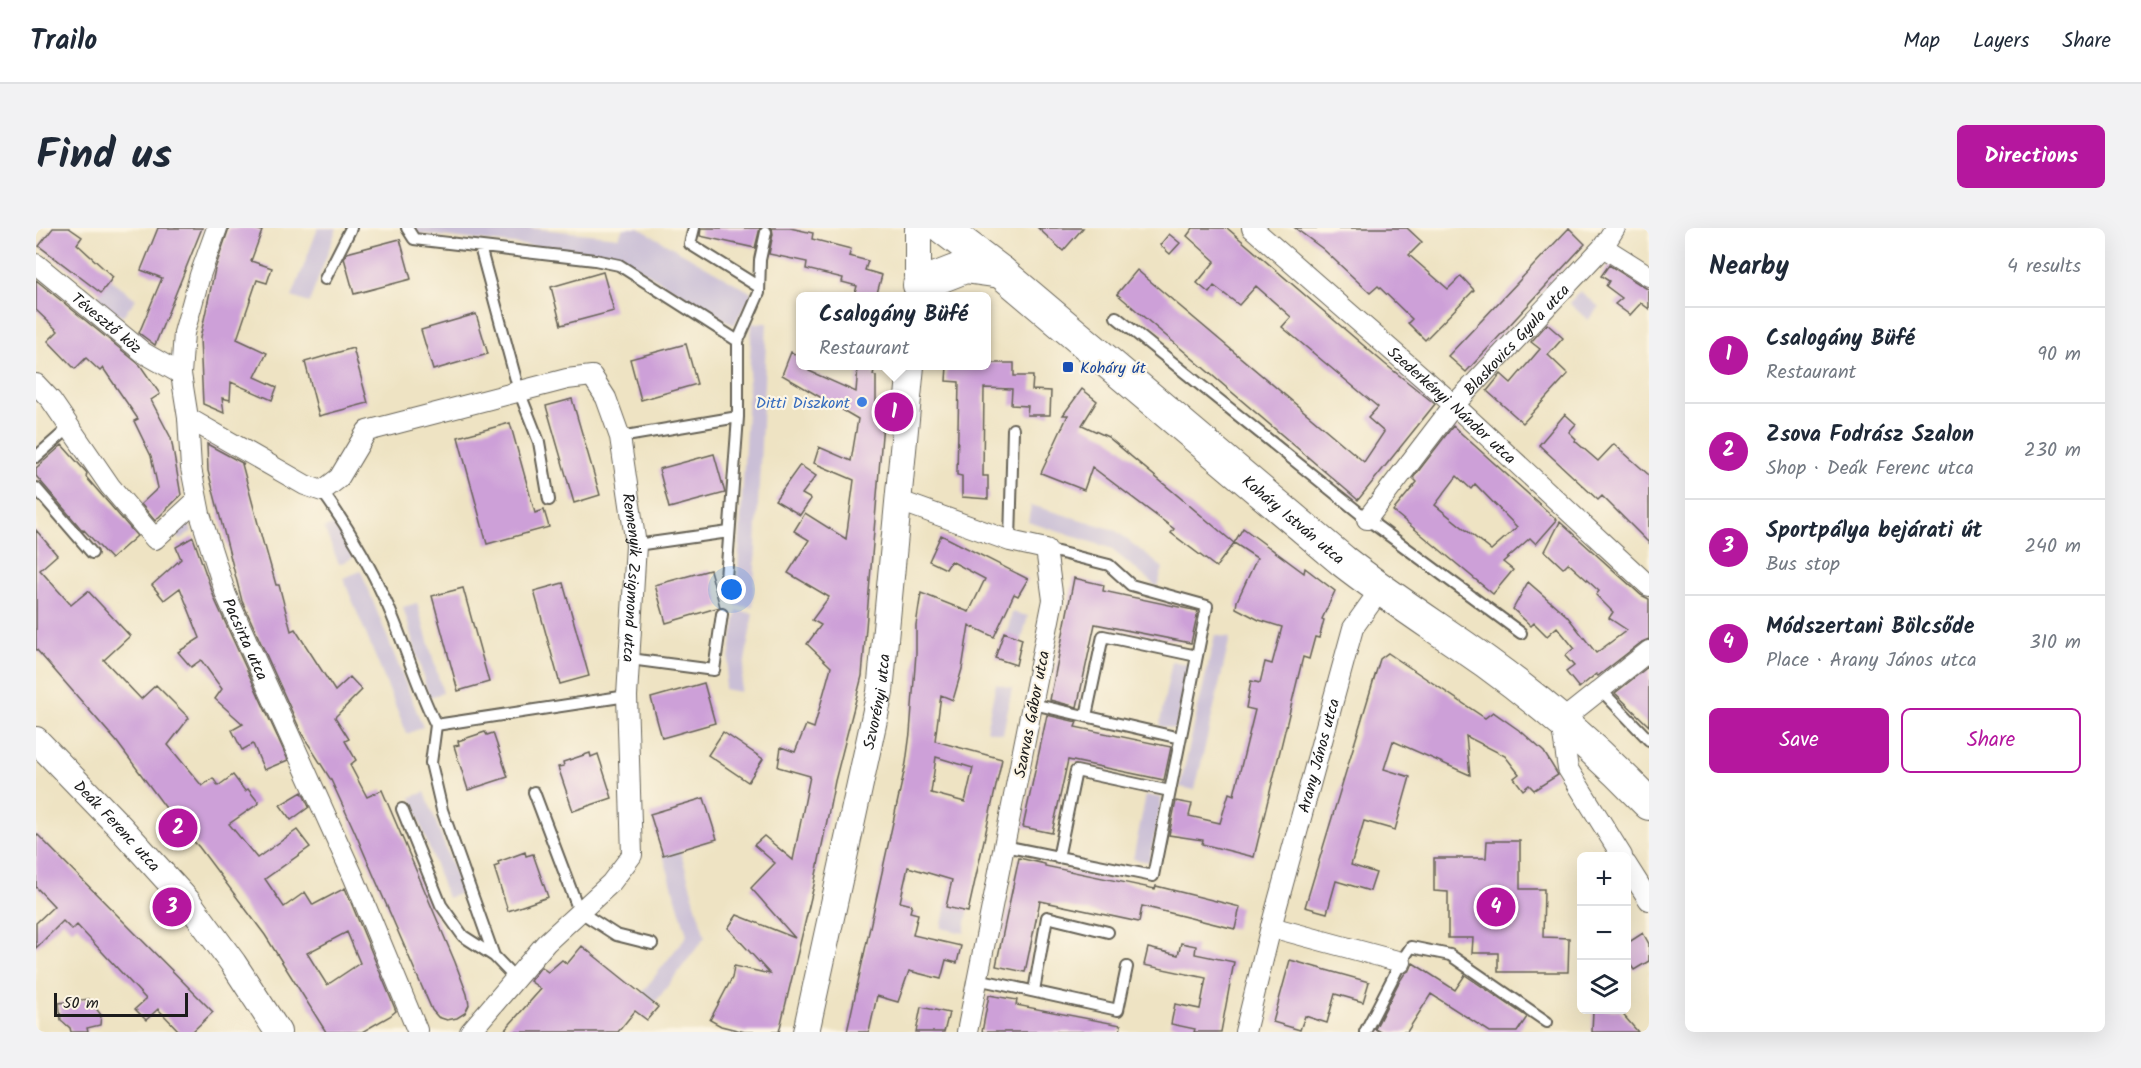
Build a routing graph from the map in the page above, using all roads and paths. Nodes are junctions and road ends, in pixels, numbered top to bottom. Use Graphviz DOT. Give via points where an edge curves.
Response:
graph roads {
  1 [pos="217,228"];
  2 [pos="351,228"];
  3 [pos="407,228"];
  4 [pos="694,228"];
  5 [pos="918,228"];
  6 [pos="1252,228"];
  7 [pos="1615,228"];
  8 [pos="947,229"];
  9 [pos="766,232"];
  10 [pos="480,247"];
  11 [pos="1604,247"];
  12 [pos="36,264"];
  13 [pos="1001,272"];
  14 [pos="1649,276"];
  15 [pos="326,279"];
  16 [pos="759,287"];
  17 [pos="919,291"];
  18 [pos="1116,317"];
  19 [pos="738,341"];
  20 [pos="910,370"];
  21 [pos="181,374"];
  22 [pos="36,384"];
  23 [pos="519,391"];
  24 [pos="1454,405"];
  25 [pos="738,417"];
  26 [pos="188,418"];
  27 [pos="70,427"];
  28 [pos="1013,429"];
  29 [pos="620,437"];
  30 [pos="36,457"];
  31 [pos="36,488"];
  32 [pos="322,491"];
  33 [pos="197,500"];
  34 [pos="549,500"];
  35 [pos="897,500"];
  36 [pos="1367,519"];
  37 [pos="729,532"];
  38 [pos="1010,541"];
  39 [pos="636,545"];
  40 [pos="1046,549"];
  41 [pos="92,553"];
  42 [pos="1649,586"];
  43 [pos="1380,590"];
  44 [pos="725,592"];
  45 [pos="722,614"];
  46 [pos="1521,633"];
  47 [pos="1649,651"];
  48 [pos="1197,656"];
  49 [pos="630,659"];
  50 [pos="1601,690"];
  51 [pos="627,696"];
  52 [pos="1032,704"];
  53 [pos="1086,716"];
  54 [pos="1561,721"];
  55 [pos="436,725"];
  56 [pos="1180,738"];
  57 [pos="36,740"];
  58 [pos="1649,740"];
  59 [pos="1170,791"];
  60 [pos="534,792"];
  61 [pos="1649,804"];
  62 [pos="402,809"];
  63 [pos="1004,846"];
  64 [pos="1620,852"];
  65 [pos="1058,858"];
  66 [pos="1631,872"];
  67 [pos="1649,900"];
  68 [pos="579,911"];
  69 [pos="1271,927"];
  70 [pos="1108,932"];
  71 [pos="652,944"];
  72 [pos="495,956"];
  73 [pos="1401,962"];
  74 [pos="1127,966"];
  75 [pos="515,978"];
  76 [pos="977,979"];
  77 [pos="1034,991"];
  78 [pos="1547,1022"];
  79 [pos="414,1031"];
  80 [pos="279,1032"];
  81 [pos="470,1032"];
  82 [pos="806,1032"];
  83 [pos="967,1032"];
  84 [pos="1245,1032"];
  85 [pos="1365,1032"];
  1 -- 21 [label="street, Pacsirta utca" via="183,333"];
  2 -- 15 [label="lane"];
  3 -- 10 [label="lane" via="414,239"];
  4 -- 16 [label="lane" via="690,244"];
  5 -- 17 [label="street"];
  6 -- 24 [label="street, Szederkényi Nándor utca"];
  7 -- 11 [label="street, Blaskovics Gyula utca"];
  8 -- 13 [label="main road, Koháry István utca"];
  9 -- 16 [label="lane"];
  10 -- 19 [label="lane" via="618,265"];
  10 -- 23 [label="lane"];
  11 -- 14 [label="street"];
  11 -- 24 [label="street, Blaskovics Gyula utca"];
  12 -- 21 [label="street, Tévesztő köz" via="144,353"];
  13 -- 17 [label="main road" via="965,267"];
  13 -- 43 [label="main road, Koháry István utca"];
  16 -- 19 [label="lane"];
  18 -- 36 [label="lane"];
  19 -- 25 [label="lane"];
  20 -- 35 [label="street, Szvorényi utca"];
  21 -- 26 [label="street, Pacsirta utca"];
  22 -- 27 [label="street"];
  23 -- 29 [label="street, Remenyik Zsigmond utca" via="592,376 606,398"];
  23 -- 32 [label="street, Remenyik Zsigmond utca" via="367,431 339,478"];
  23 -- 34 [label="lane" via="538,442"];
  24 -- 36 [label="street, Blaskovics Gyula utca"];
  24 -- 42 [label="street, Szederkényi Nándor utca"];
  25 -- 29 [label="lane"];
  25 -- 37 [label="lane"];
  26 -- 32 [label="street"];
  26 -- 33 [label="street, Pacsirta utca"];
  27 -- 30 [label="lane"];
  27 -- 33 [label="street" via="110,486 155,539"];
  28 -- 38 [label="lane"];
  29 -- 39 [label="street, Remenyik Zsigmond utca"];
  31 -- 41 [label="lane"];
  32 -- 55 [label="lane" via="349,529 388,606"];
  33 -- 79 [label="street, Pacsirta utca" via="226,595 354,878"];
  35 -- 38 [label="street"];
  35 -- 82 [label="street, Szvorényi utca" via="880,692"];
  36 -- 46 [label="lane"];
  37 -- 39 [label="lane"];
  37 -- 44 [label="lane"];
  38 -- 40 [label="street"];
  39 -- 49 [label="street, Remenyik Zsigmond utca"];
  40 -- 48 [label="lane" via="1109,565 1131,585 1207,606"];
  40 -- 52 [label="street, Szarvas Gábor utca" via="1053,600"];
  43 -- 54 [label="main road, Koháry István utca" via="1487,663"];
  43 -- 69 [label="street, Arany János utca" via="1353,628"];
  45 -- 49 [label="lane" via="714,670"];
  47 -- 50 [label="street"];
  48 -- 53 [label="lane" via="1103,636"];
  48 -- 56 [label="lane"];
  49 -- 51 [label="street, Remenyik Zsigmond utca"];
  50 -- 54 [label="street"];
  50 -- 58 [label="lane"];
  51 -- 55 [label="lane"];
  51 -- 68 [label="street, Remenyik Zsigmond utca" via="632,855 611,883"];
  52 -- 53 [label="lane"];
  52 -- 63 [label="street, Szarvas Gábor utca"];
  53 -- 56 [label="lane"];
  54 -- 61 [label="main road, Koháry István utca"];
  54 -- 64 [label="street" via="1568,769"];
  55 -- 72 [label="lane" via="431,763 442,810"];
  56 -- 59 [label="lane"];
  57 -- 80 [label="street, Deák Ferenc utca" via="188,902"];
  59 -- 65 [label="lane" via="1153,876"];
  59 -- 65 [label="lane" via="1077,771"];
  60 -- 68 [label="lane"];
  62 -- 72 [label="lane" via="441,905 463,936"];
  63 -- 65 [label="lane"];
  63 -- 76 [label="street, Szarvas Gábor utca"];
  66 -- 67 [label="street"];
  68 -- 71 [label="lane" via="616,935"];
  68 -- 75 [label="street, Remenyik Zsigmond utca"];
  69 -- 73 [label="street"];
  69 -- 84 [label="street, Arany János utca"];
  70 -- 77 [label="lane" via="1047,917"];
  72 -- 75 [label="lane"];
  73 -- 78 [label="lane" via="1411,947 1450,955"];
  73 -- 85 [label="lane"];
  74 -- 77 [label="lane" via="1118,1010"];
  75 -- 81 [label="street, Remenyik Zsigmond utca"];
  76 -- 77 [label="lane"];
  76 -- 83 [label="street, Szarvas Gábor utca"];
}
